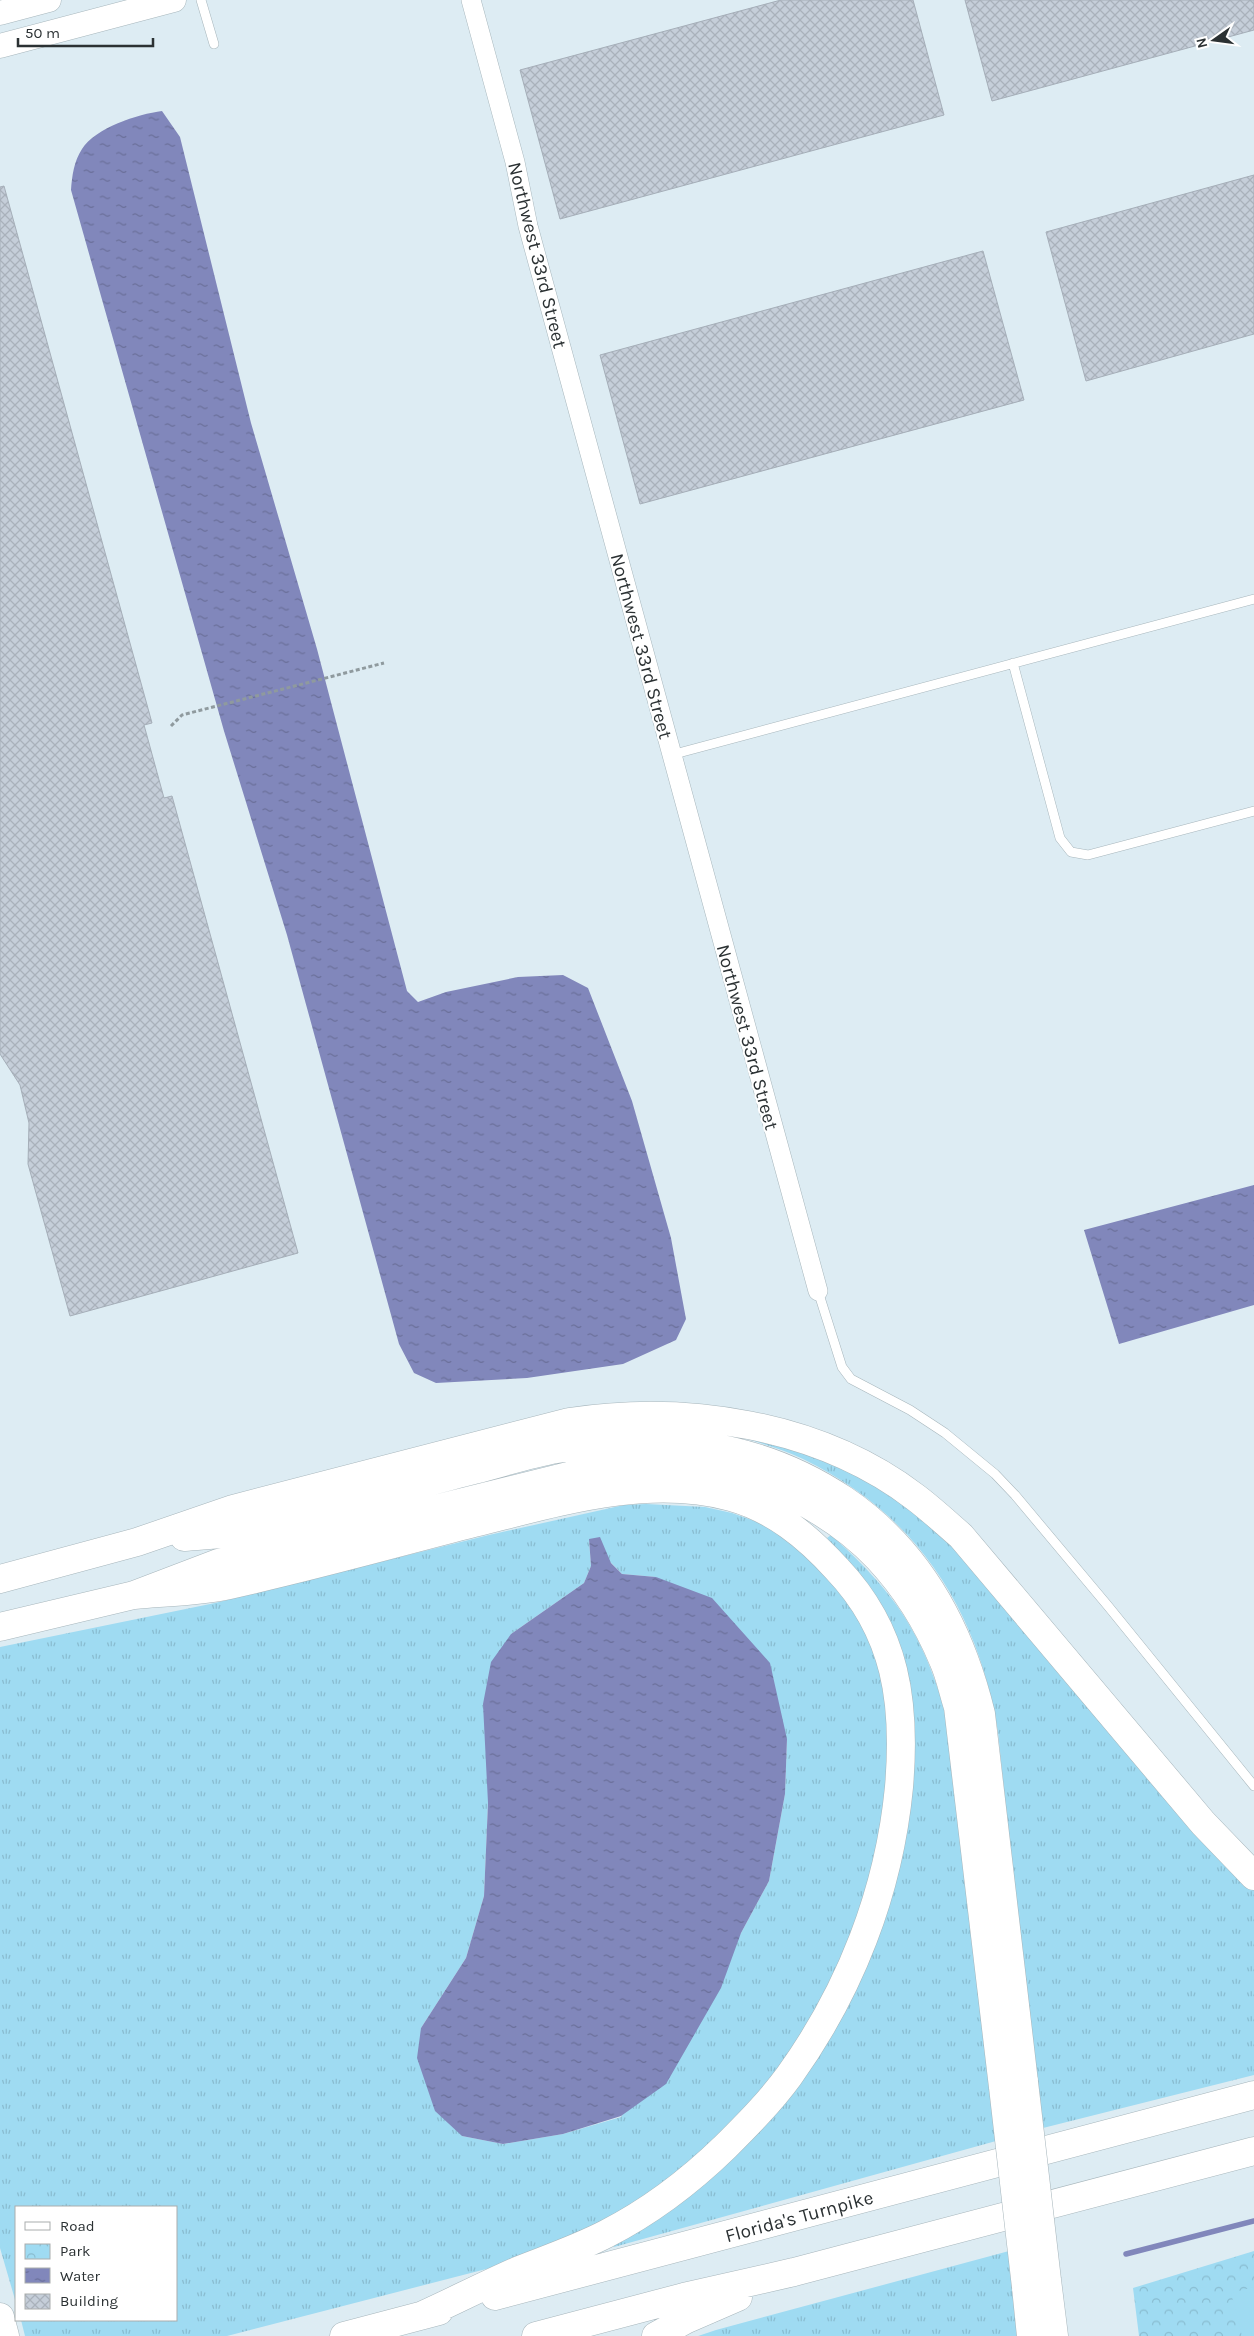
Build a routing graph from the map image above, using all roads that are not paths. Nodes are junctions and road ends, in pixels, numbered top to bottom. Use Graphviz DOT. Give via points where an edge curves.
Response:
graph roads {
  1 [pos="49,0"];
  2 [pos="174,0"];
  3 [pos="201,0"];
  4 [pos="471,0"];
  5 [pos="0,13"];
  6 [pos="214,44"];
  7 [pos="0,46"];
  8 [pos="1254,599"];
  9 [pos="1013,663"];
  10 [pos="670,755"];
  11 [pos="1254,811"];
  12 [pos="818,1291"];
  13 [pos="138,1542"];
  14 [pos="0,1579"];
  15 [pos="134,1595"];
  16 [pos="0,1627"];
  17 [pos="1254,1786"];
  18 [pos="1254,1876"];
  19 [pos="1013,2085"];
  20 [pos="1254,2095"];
  21 [pos="1254,2151"];
  22 [pos="794,2272"];
  23 [pos="1036,2284"];
  24 [pos="423,2315"];
  25 [pos="0,2318"];
  26 [pos="5,2336"];
  27 [pos="344,2336"];
  28 [pos="536,2336"];
  29 [pos="656,2336"];
  30 [pos="1031,2336"];
  31 [pos="1054,2336"];
  1 -- 5 [label="street"];
  2 -- 7 [label="street"];
  3 -- 6 [label="lane"];
  4 -- 10 [label="street, Northwest 33rd Street"];
  8 -- 9 [label="lane"];
  9 -- 10 [label="lane"];
  9 -- 11 [label="lane" via="1060,838 1071,852 1088,855"];
  10 -- 12 [label="street, Northwest 33rd Street"];
  12 -- 17 [label="lane" via="838,1358 851,1379 910,1410 945,1433 995,1474"];
  13 -- 14 [label="main road"];
  13 -- 18 [label="main road" via="234,1508 599,1417 677,1416 732,1422 791,1436 868,1468 914,1496 962,1536 1203,1823"];
  13 -- 19 [label="main road" via="241,1531 555,1450 618,1441 661,1440 738,1452 780,1466 825,1488 858,1509 888,1536 916,1570 938,1600 972,1674 981,1714"];
  15 -- 16 [label="main road"];
  15 -- 19 [label="main road" via="218,1563 538,1482 627,1466 694,1467 729,1473 767,1486 818,1511 878,1558 926,1625 944,1661 958,1707"];
  15 -- 24 [label="main road" via="224,1586 534,1508 611,1492 685,1489 729,1496 762,1508 792,1526 846,1578 867,1607 885,1643 896,1680 902,1718 901,1762 889,1855 859,1953 839,1995 788,2077 757,2115 721,2150 688,2180 647,2210 608,2233"];
  19 -- 23 [label="main road, bridge"];
  20 -- 24 [label="main road, Florida's Turnpike"];
  21 -- 22 [label="main road"];
  22 -- 28 [label="main road" via="684,2296"];
  22 -- 29 [label="main road"];
  23 -- 30 [label="main road"];
  23 -- 31 [label="main road"];
  24 -- 27 [label="main road, Florida's Turnpike"];
  25 -- 26 [label="main road"];
}
